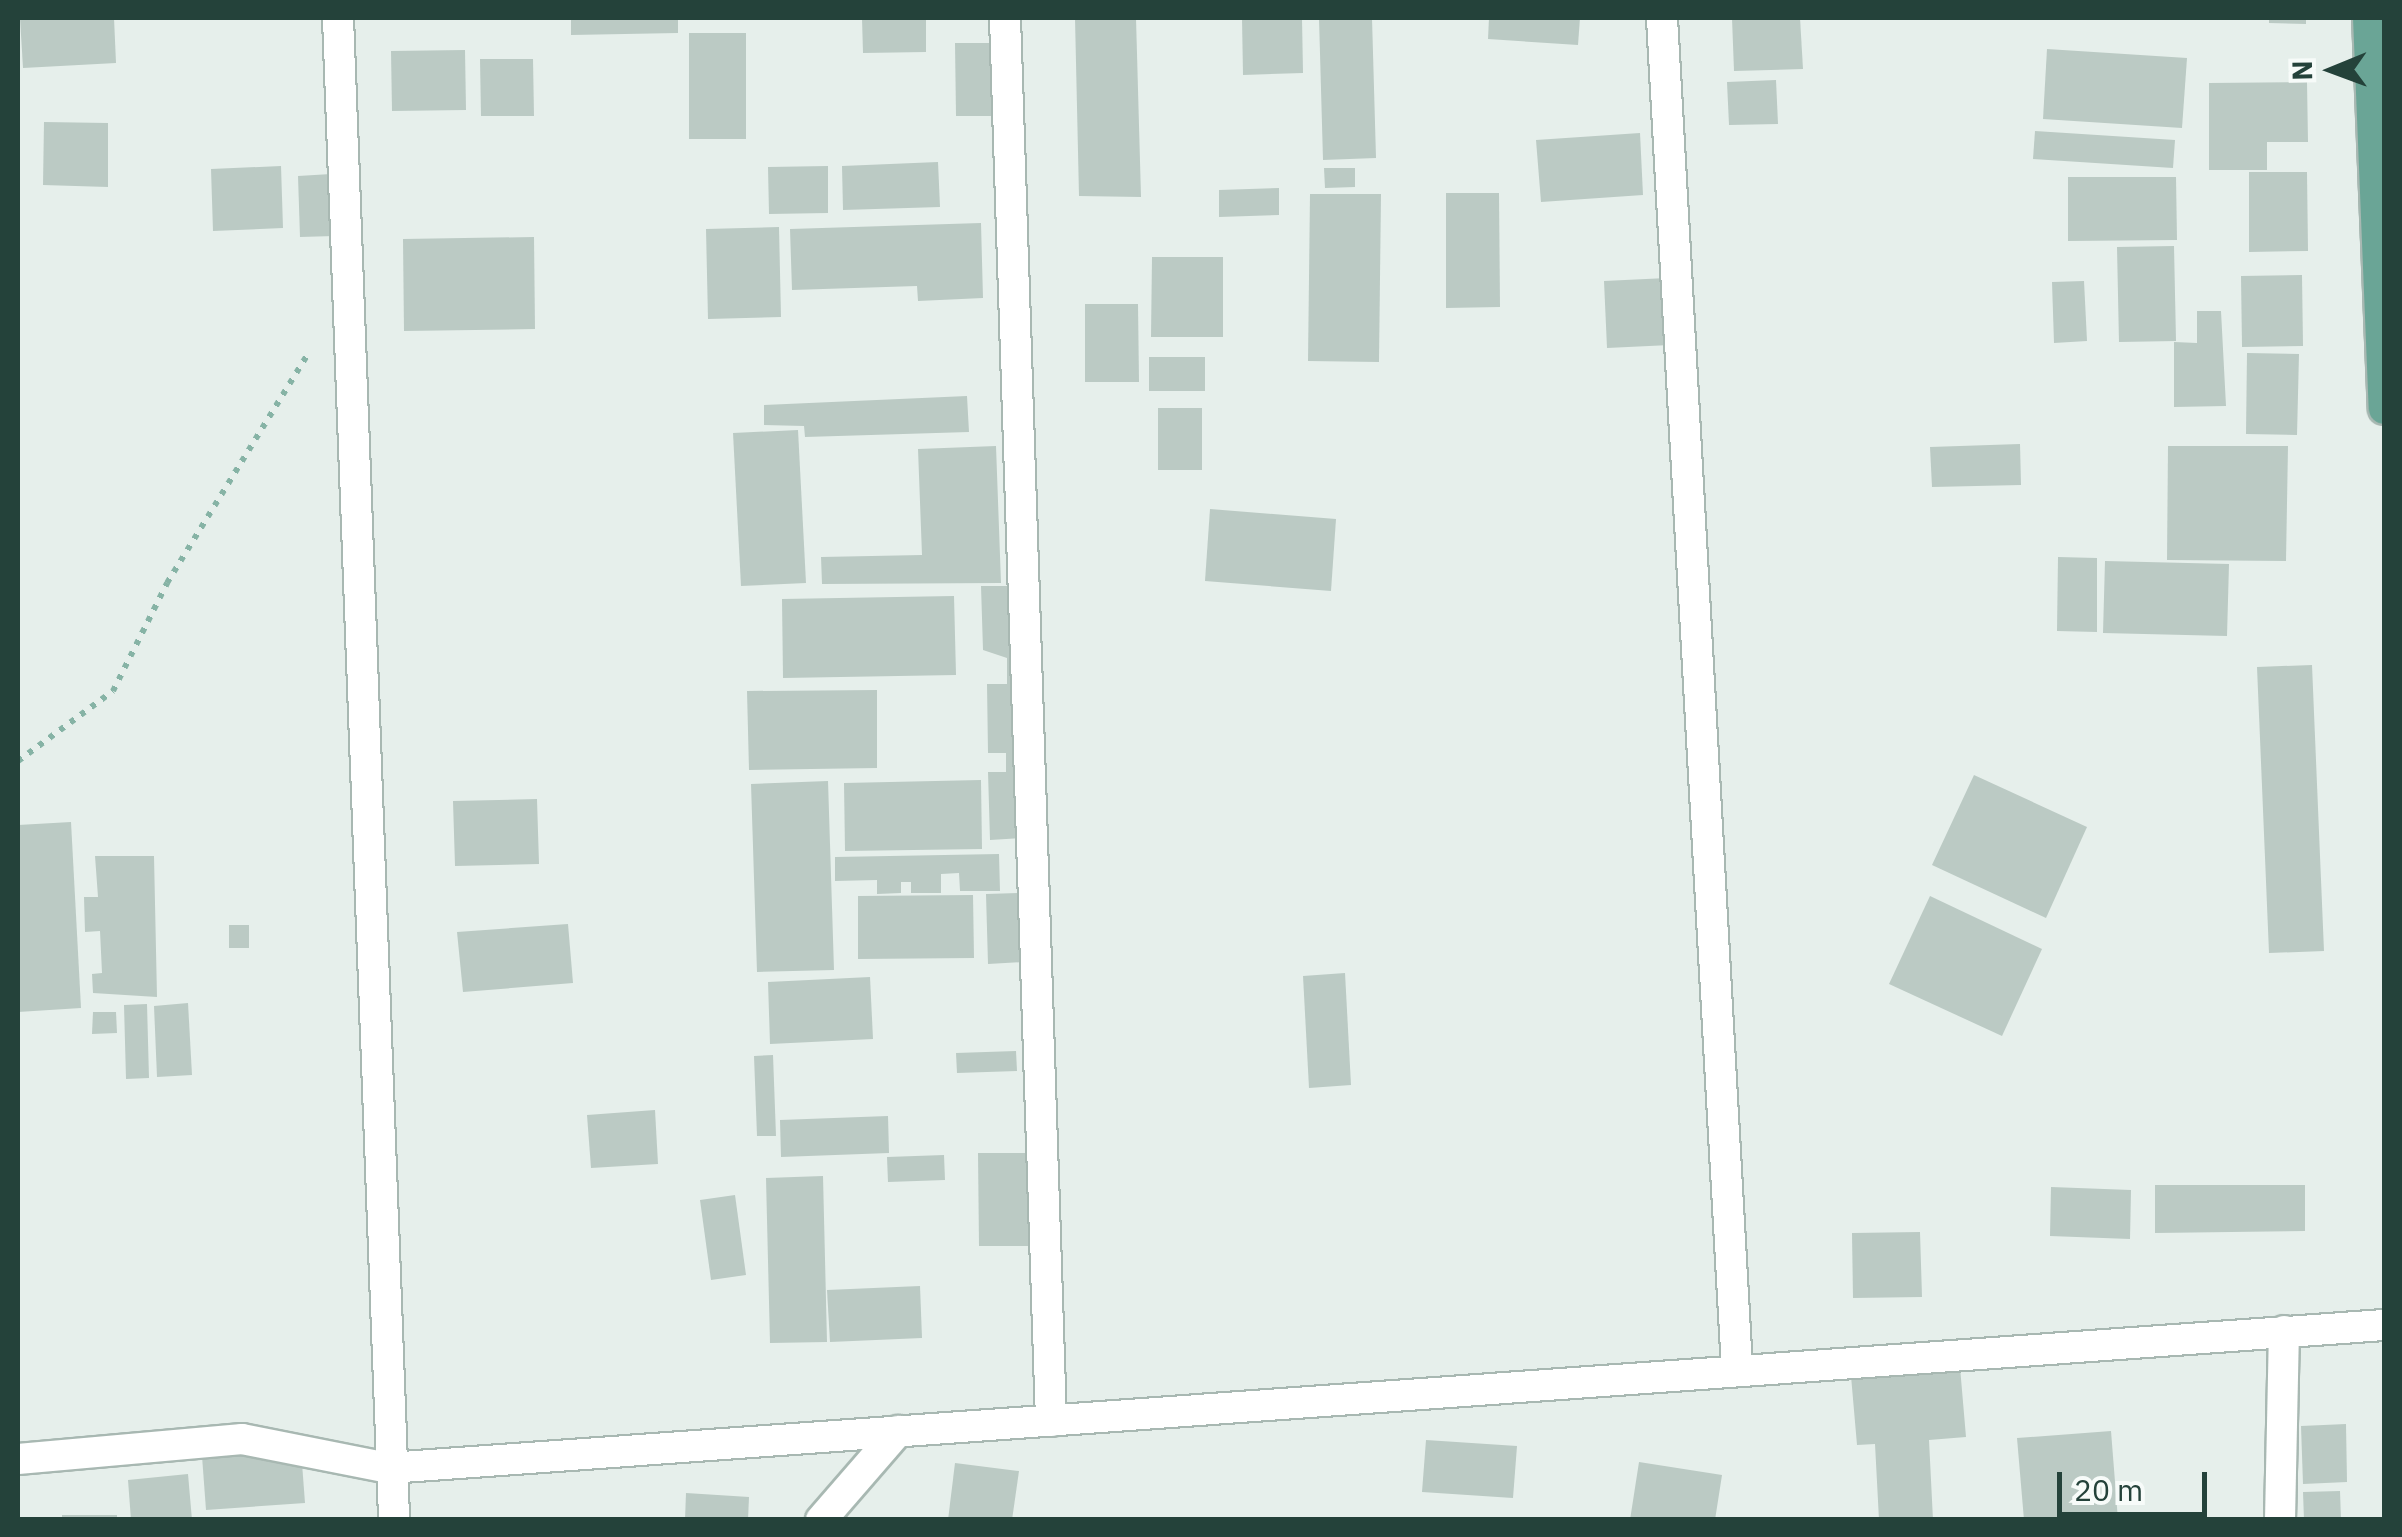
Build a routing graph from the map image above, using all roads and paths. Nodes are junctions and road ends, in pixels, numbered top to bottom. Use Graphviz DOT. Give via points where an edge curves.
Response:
graph roads {
  1 [pos="338,18"];
  2 [pos="1005,18"];
  3 [pos="1662,18"];
  4 [pos="2368,18"];
  5 [pos="312,346"];
  6 [pos="2384,409"];
  7 [pos="18,760"];
  8 [pos="2384,1324"];
  9 [pos="2284,1331"];
  10 [pos="1737,1370"];
  11 [pos="1051,1421"];
  12 [pos="898,1430"];
  13 [pos="18,1458"];
  14 [pos="389,1468"];
  15 [pos="394,1520"];
  16 [pos="821,1520"];
  17 [pos="2280,1520"];
  1 -- 14 [label="street"];
  2 -- 11 [label="street"];
  3 -- 10 [label="street"];
  4 -- 6 [label="main road"];
  5 -- 7 [label="path" via="289,398 167,583 113,692"];
  8 -- 9 [label="street"];
  9 -- 10 [label="street"];
  9 -- 17 [label="street"];
  10 -- 11 [label="street"];
  11 -- 12 [label="street"];
  12 -- 14 [label="street"];
  12 -- 16 [label="street"];
  13 -- 14 [label="street" via="242,1439"];
  14 -- 15 [label="street"];
}
